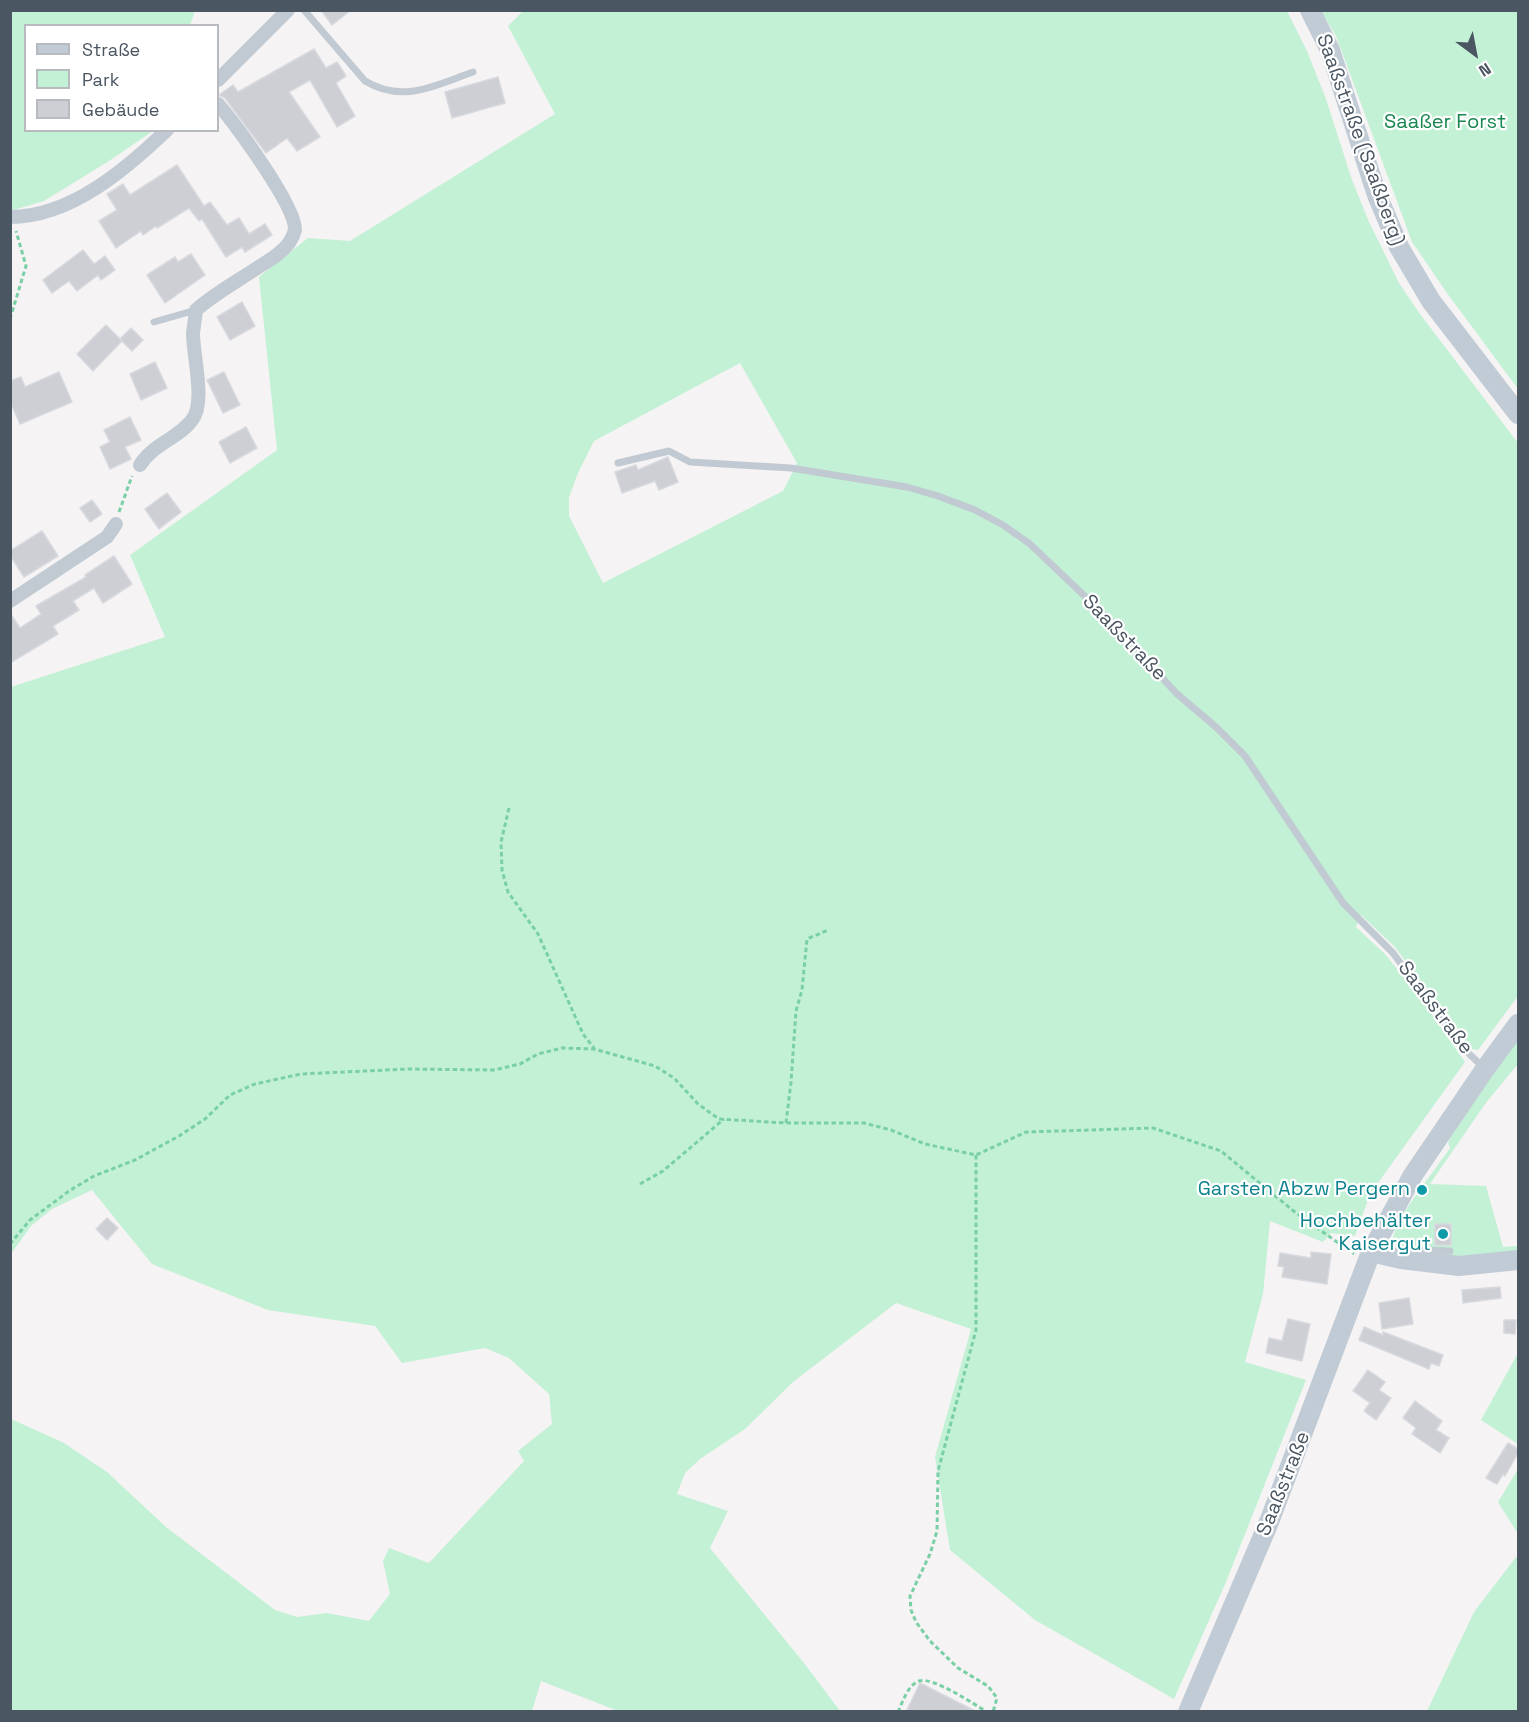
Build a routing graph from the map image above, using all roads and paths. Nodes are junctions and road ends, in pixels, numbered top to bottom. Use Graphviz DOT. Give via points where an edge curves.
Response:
graph roads {
  1 [pos="288,10"];
  2 [pos="304,10"];
  3 [pos="1310,10"];
  4 [pos="473,72"];
  5 [pos="219,79"];
  6 [pos="219,106"];
  7 [pos="165,132"];
  8 [pos="12,218"];
  9 [pos="196,310"];
  10 [pos="10,319"];
  11 [pos="153,322"];
  12 [pos="1518,414"];
  13 [pos="618,463"];
  14 [pos="140,465"];
  15 [pos="116,524"];
  16 [pos="10,601"];
  17 [pos="509,808"];
  18 [pos="828,930"];
  19 [pos="1518,1024"];
  20 [pos="594,1049"];
  21 [pos="1485,1069"];
  22 [pos="724,1119"];
  23 [pos="786,1123"];
  24 [pos="976,1155"];
  25 [pos="640,1184"];
  26 [pos="10,1234"];
  27 [pos="15,1239"];
  28 [pos="10,1244"];
  29 [pos="1450,1251"];
  30 [pos="1368,1258"];
  31 [pos="1401,1260"];
  32 [pos="1518,1260"];
  33 [pos="898,1712"];
  34 [pos="987,1712"];
  35 [pos="993,1712"];
  36 [pos="1188,1712"];
  1 -- 5 [label="street"];
  2 -- 4 [label="lane" via="365,81 378,89 408,93"];
  3 -- 12 [label="street, Saaßstraße (Saaßberg)" via="1329,50 1377,195 1399,247 1431,302"];
  6 -- 9 [label="street" via="281,196 295,230 279,254"];
  7 -- 8 [label="street" via="121,170 63,206"];
  8 -- 10 [label="path" via="26,266"];
  9 -- 11 [label="lane"];
  9 -- 14 [label="street" via="199,400 195,418 147,454"];
  13 -- 21 [label="lane, Saaßstraße" via="669,451 690,462 791,468 907,487 975,510 1021,538 1113,623 1176,693 1245,756 1343,903 1393,953 1464,1049"];
  14 -- 15 [label="path" via="124,495"];
  15 -- 16 [label="street" via="107,537"];
  17 -- 20 [label="path" via="501,842 508,892 538,934 583,1034"];
  18 -- 23 [label="path" via="807,939"];
  19 -- 21 [label="street"];
  20 -- 22 [label="path" via="655,1066 674,1078 699,1104"];
  20 -- 27 [label="path" via="562,1048 494,1070 302,1074 255,1084 230,1095 205,1119 179,1136 69,1191 30,1220"];
  21 -- 30 [label="street" via="1408,1183"];
  22 -- 23 [label="path"];
  22 -- 25 [label="path" via="663,1171"];
  23 -- 24 [label="path" via="864,1123 924,1144"];
  24 -- 30 [label="path" via="1026,1132 1153,1128 1221,1151 1296,1213"];
  24 -- 35 [label="path" via="976,1330 938,1471 937,1531 910,1596 914,1616 930,1641 958,1668 988,1686 997,1698"];
  26 -- 27 [label="path"];
  27 -- 28 [label="path"];
  29 -- 31 [label="lane" via="1424,1250"];
  30 -- 31 [label="street"];
  30 -- 36 [label="street, Saaßstraße" via="1269,1522"];
  31 -- 32 [label="street" via="1459,1266"];
  33 -- 34 [label="path" via="910,1688 920,1681 931,1681"];
}
